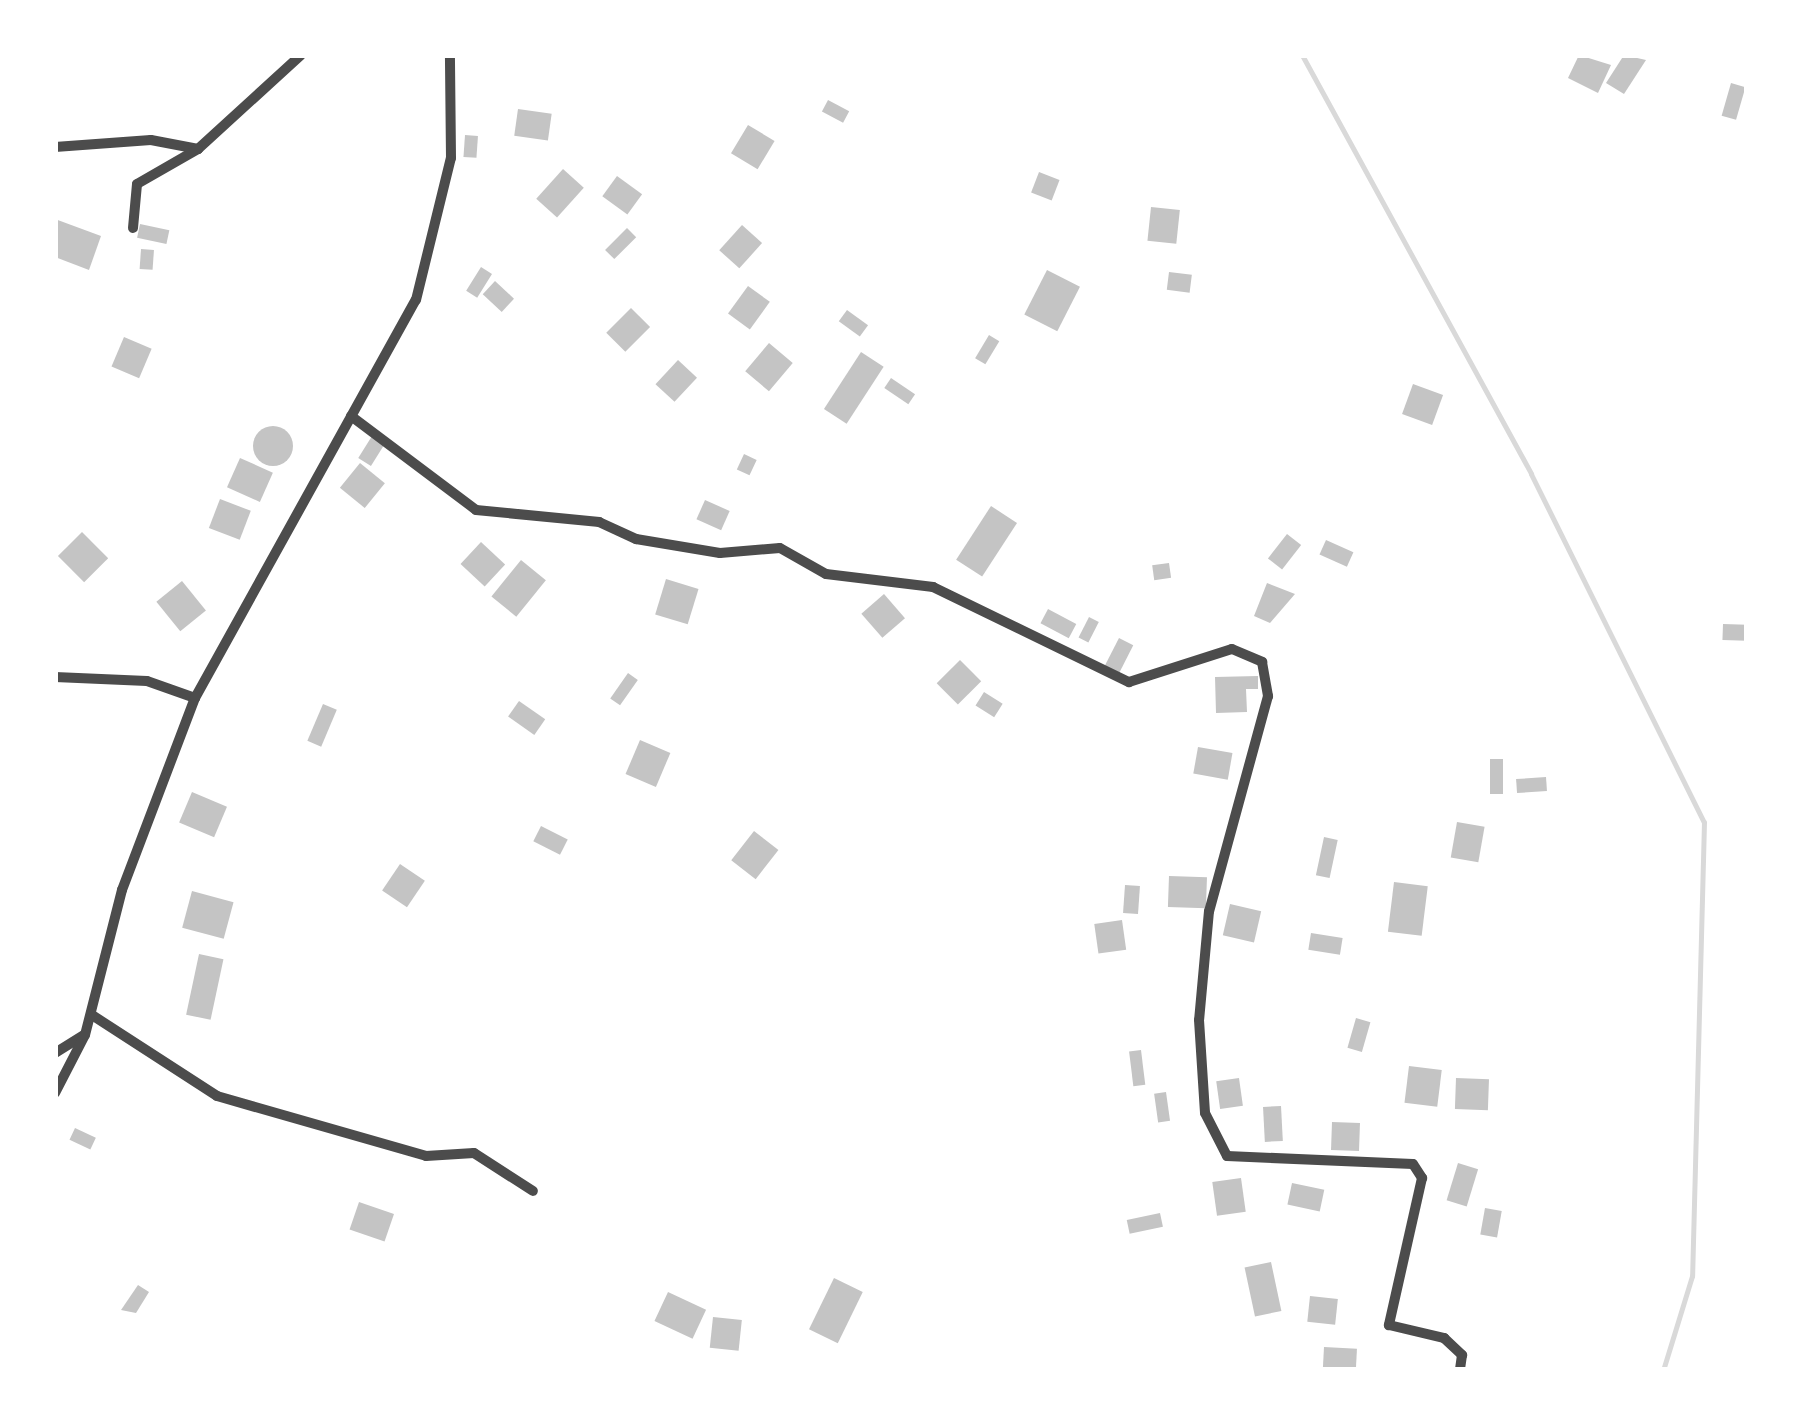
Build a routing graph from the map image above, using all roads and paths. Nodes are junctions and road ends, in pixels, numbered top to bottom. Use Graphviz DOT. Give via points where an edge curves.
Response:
graph roads {
  1 [pos="301,55"];
  2 [pos="450,55"];
  3 [pos="55,147"];
  4 [pos="198,149"];
  5 [pos="134,228"];
  6 [pos="351,416"];
  7 [pos="55,677"];
  8 [pos="195,698"];
  9 [pos="92,1014"];
  10 [pos="85,1035"];
  11 [pos="55,1052"];
  12 [pos="55,1094"];
  13 [pos="533,1192"];
  14 [pos="1460,1370"];
  1 -- 4 [label="street"];
  2 -- 6 [label="street" via="451,158 439,230 416,300"];
  3 -- 4 [label="street" via="151,140"];
  4 -- 5 [label="street" via="138,184"];
  6 -- 8 [label="street"];
  6 -- 14 [label="street" via="476,510 599,522 636,539 720,552 780,548 826,574 933,587 1130,682 1232,650 1262,662 1268,696 1207,929 1204,1113 1226,1156 1413,1164 1422,1178 1389,1326 1444,1338 1462,1355"];
  7 -- 8 [label="street" via="147,681"];
  8 -- 9 [label="street" via="122,890"];
  9 -- 10 [label="street"];
  9 -- 13 [label="street" via="217,1096 426,1156 474,1153"];
  10 -- 11 [label="street"];
  10 -- 12 [label="street"];
}
